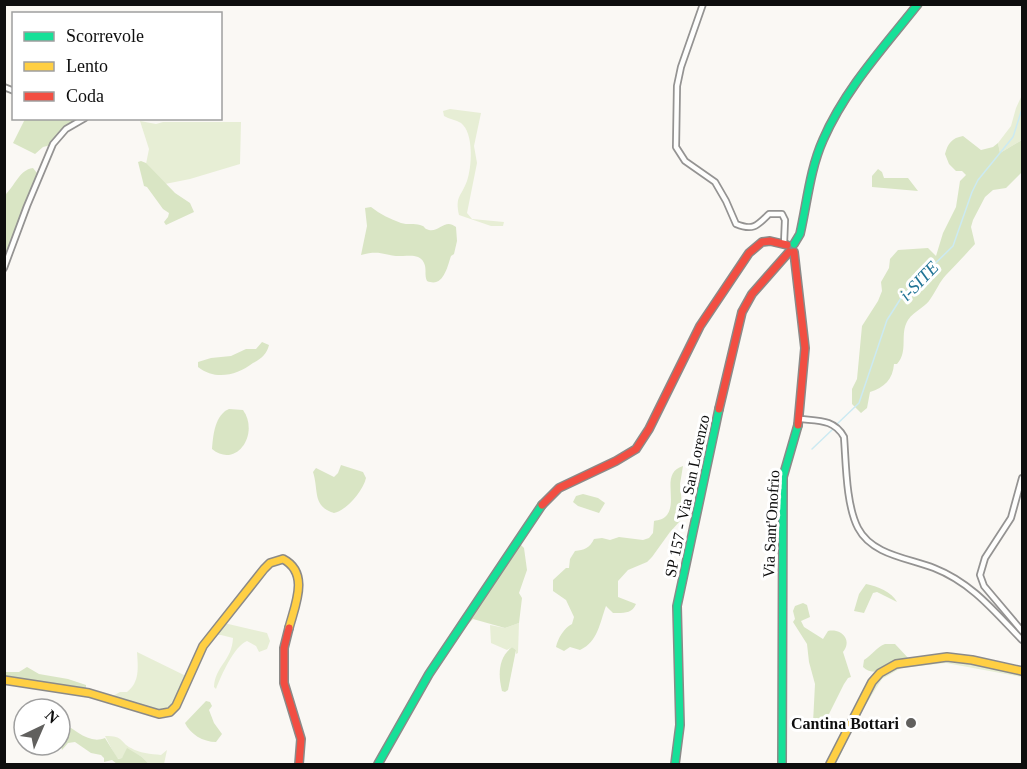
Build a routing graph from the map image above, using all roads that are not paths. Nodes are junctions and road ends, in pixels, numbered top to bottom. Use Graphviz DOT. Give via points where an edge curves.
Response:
graph roads {
  1 [pos="703,4"];
  2 [pos="918,4"];
  3 [pos="82,120"];
  4 [pos="789,247"];
  5 [pos="4,268"];
  6 [pos="800,419"];
  7 [pos="1023,478"];
  8 [pos="1023,631"];
  9 [pos="1023,640"];
  10 [pos="1023,671"];
  11 [pos="4,680"];
  12 [pos="298,765"];
  13 [pos="378,765"];
  14 [pos="675,765"];
  15 [pos="782,765"];
  16 [pos="830,765"];
  1 -- 4 [label="street" via="677,86 676,147 685,161 715,182 736,224 752,227 769,214 782,214"];
  2 -- 4 [label="street, SP 157 - Via San Lorenzo" via="879,51 827,133 800,234"];
  3 -- 5 [label="street" via="66,129 53,144"];
  4 -- 6 [label="street, Via Sant'Onofrio" via="805,348"];
  4 -- 13 [label="street" via="762,242 739,266 700,326 636,449 567,484 545,501 429,674"];
  4 -- 14 [label="street, SP 157 - Via San Lorenzo" via="742,312 732,350 677,606 680,725"];
  6 -- 9 [label="street" via="827,421 844,437 852,509 867,540 882,550 966,584"];
  6 -- 15 [label="street, Via Sant'Onofrio" via="783,477"];
  7 -- 8 [label="street" via="1011,518 985,558 980,575 984,586"];
  10 -- 16 [label="street" via="947,657 896,664 872,682"];
  11 -- 12 [label="street" via="90,693 159,714 170,712 203,646 264,569 283,559 295,566 300,579 283,666 284,683 301,739"];
}
